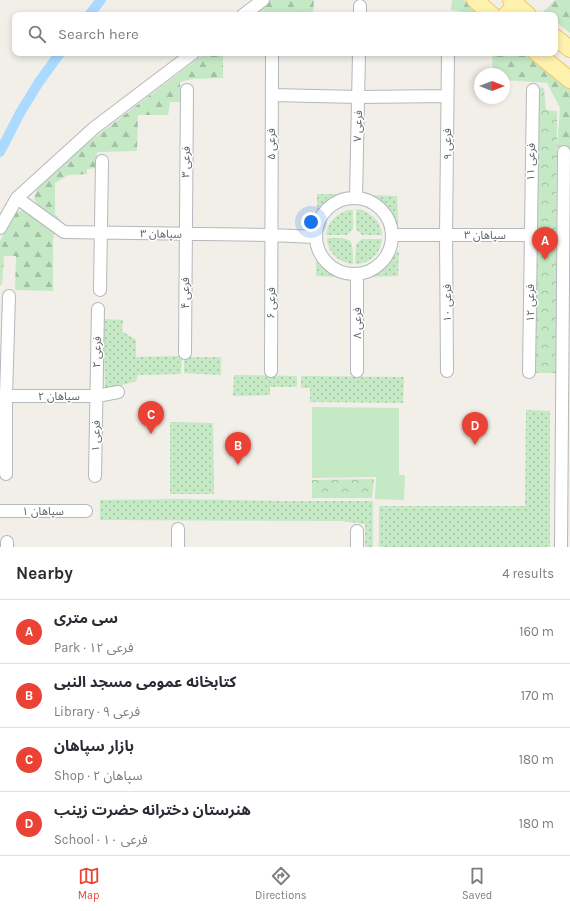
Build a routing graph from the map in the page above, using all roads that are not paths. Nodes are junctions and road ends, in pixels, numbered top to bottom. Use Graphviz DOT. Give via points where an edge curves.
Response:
graph roads {
  1 [pos="263,0"];
  2 [pos="475,0"];
  3 [pos="247,12"];
  4 [pos="489,12"];
  5 [pos="558,39"];
  6 [pos="570,49"];
  7 [pos="189,56"];
  8 [pos="272,56"];
  9 [pos="359,56"];
  10 [pos="448,56"];
  11 [pos="541,56"];
  12 [pos="570,80"];
  13 [pos="187,90"];
  14 [pos="532,90"];
  15 [pos="272,95"];
  16 [pos="447,96"];
  17 [pos="358,97"];
  18 [pos="564,152"];
  19 [pos="102,161"];
  20 [pos="17,198"];
  21 [pos="356,198"];
  22 [pos="0,228"];
  23 [pos="100,233"];
  24 [pos="185,234"];
  25 [pos="271,235"];
  26 [pos="392,235"];
  27 [pos="446,235"];
  28 [pos="530,235"];
  29 [pos="316,237"];
  30 [pos="357,275"];
  31 [pos="100,290"];
  32 [pos="9,296"];
  33 [pos="98,309"];
  34 [pos="185,353"];
  35 [pos="271,371"];
  36 [pos="357,371"];
  37 [pos="447,371"];
  38 [pos="529,372"];
  39 [pos="566,382"];
  40 [pos="118,392"];
  41 [pos="3,396"];
  42 [pos="97,396"];
  43 [pos="6,474"];
  44 [pos="95,476"];
  45 [pos="0,511"];
  46 [pos="86,511"];
  47 [pos="178,529"];
  48 [pos="357,531"];
  49 [pos="561,546"];
  50 [pos="178,547"];
  51 [pos="357,547"];
  1 -- 3 [label="street"];
  2 -- 4 [label="main road"];
  5 -- 6 [label="main road"];
  7 -- 20 [label="street" via="94,128"];
  8 -- 15 [label="street, فرعی ۵"];
  9 -- 17 [label="street, فرعی ۷"];
  10 -- 16 [label="street, فرعی ۹"];
  11 -- 12 [label="main road"];
  13 -- 24 [label="street, فرعی ۳"];
  14 -- 28 [label="street, فرعی ۱۱"];
  15 -- 17 [label="street"];
  15 -- 25 [label="street, فرعی ۵"];
  16 -- 17 [label="street"];
  16 -- 27 [label="street, فرعی ۹"];
  17 -- 21 [label="street, فرعی ۷"];
  18 -- 39 [label="street"];
  19 -- 23 [label="street"];
  20 -- 22 [label="street"];
  20 -- 23 [label="street, سپاهان ۳" via="64,232"];
  21 -- 26 [label="street" via="367,200 385,214"];
  21 -- 29 [label="street" via="343,200 323,213"];
  23 -- 24 [label="street, سپاهان ۳"];
  23 -- 31 [label="street"];
  24 -- 25 [label="street, سپاهان ۳"];
  24 -- 34 [label="street, فرعی ۴"];
  25 -- 29 [label="street, سپاهان ۳"];
  25 -- 35 [label="street, فرعی ۶"];
  26 -- 27 [label="street, سپاهان ۳"];
  26 -- 30 [label="street" via="391,247 386,258 368,272"];
  27 -- 28 [label="street, سپاهان ۳"];
  27 -- 37 [label="street, فرعی ۱۰"];
  28 -- 38 [label="street, فرعی ۱۲"];
  29 -- 30 [label="street" via="318,249 333,269 344,274"];
  30 -- 36 [label="street, فرعی ۸"];
  32 -- 41 [label="street"];
  33 -- 42 [label="street, فرعی ۲"];
  39 -- 49 [label="street"];
  40 -- 42 [label="street, سپاهان ۲"];
  41 -- 42 [label="street, سپاهان ۲"];
  41 -- 43 [label="street"];
  42 -- 44 [label="street, فرعی ۱"];
  45 -- 46 [label="street, سپاهان ۱"];
  47 -- 50 [label="street"];
  48 -- 51 [label="street"];
}
